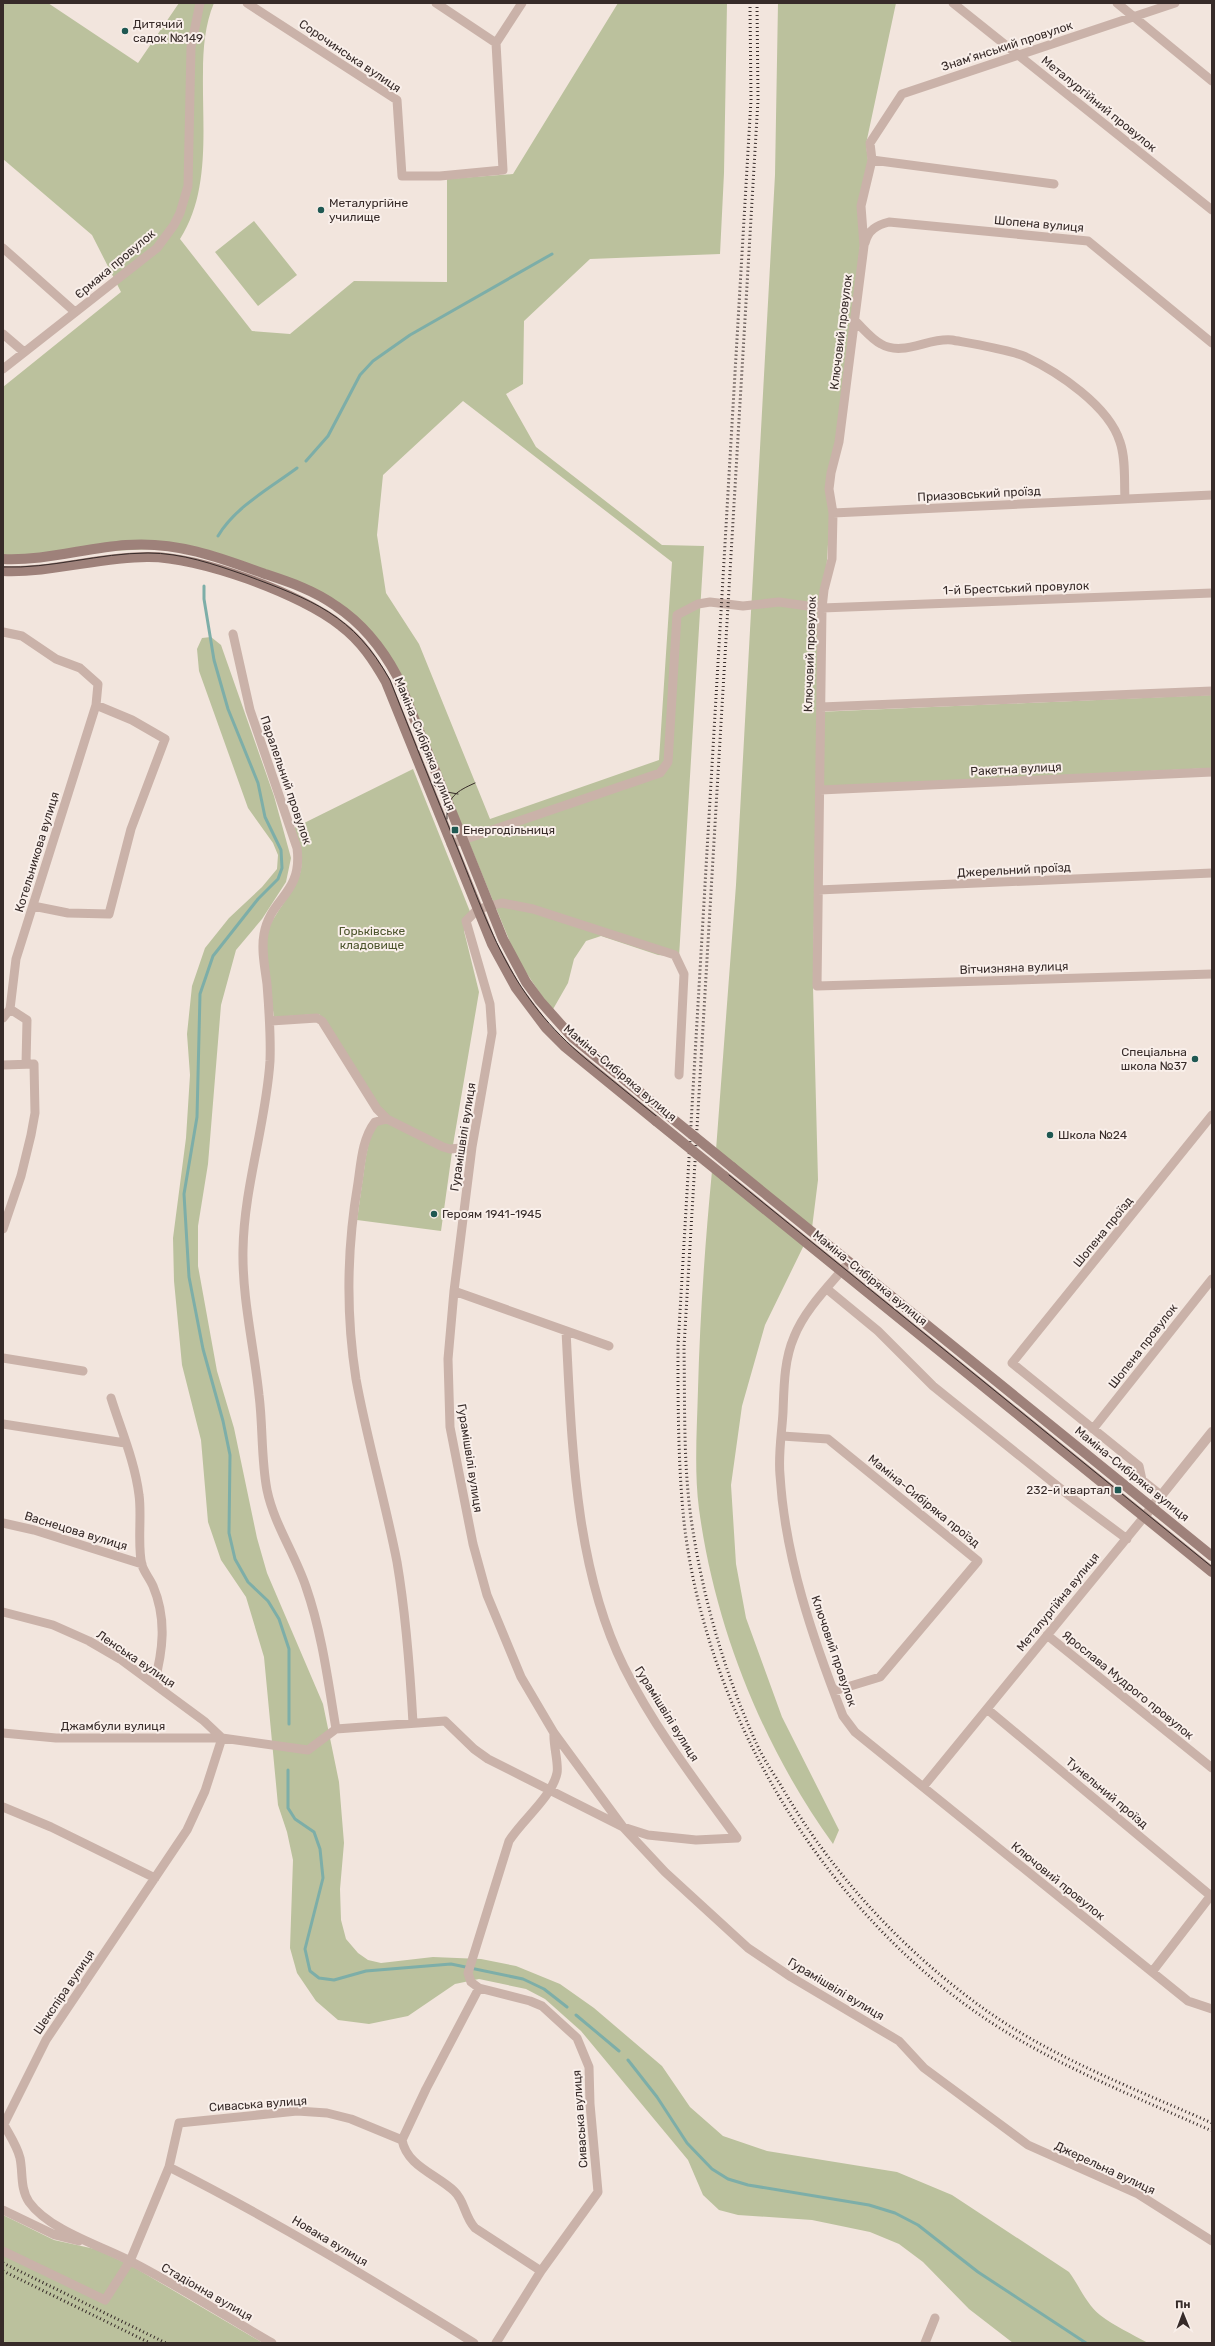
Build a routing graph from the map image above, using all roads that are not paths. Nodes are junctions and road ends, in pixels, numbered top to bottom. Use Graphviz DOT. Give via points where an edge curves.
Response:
graph roads {
  1 [pos="200,3"];
  2 [pos="247,3"];
  3 [pos="436,3"];
  4 [pos="522,3"];
  5 [pos="953,3"];
  6 [pos="1117,3"];
  7 [pos="1175,3"];
  8 [pos="1133,17"];
  9 [pos="496,43"];
  10 [pos="1018,55"];
  11 [pos="1212,81"];
  12 [pos="870,143"];
  13 [pos="872,160"];
  14 [pos="1054,184"];
  15 [pos="1212,210"];
  16 [pos="864,246"];
  17 [pos="3,248"];
  18 [pos="75,312"];
  19 [pos="854,320"];
  20 [pos="3,334"];
  21 [pos="1212,343"];
  22 [pos="24,352"];
  23 [pos="3,369"];
  24 [pos="1212,495"];
  25 [pos="1125,499"];
  26 [pos="833,513"];
  27 [pos="3,559"];
  28 [pos="3,571"];
  29 [pos="1212,593"];
  30 [pos="822,608"];
  31 [pos="3,632"];
  32 [pos="233,634"];
  33 [pos="1212,691"];
  34 [pos="96,705"];
  35 [pos="821,707"];
  36 [pos="1212,772"];
  37 [pos="820,790"];
  38 [pos="463,840"];
  39 [pos="451,844"];
  40 [pos="1212,873"];
  41 [pos="818,890"];
  42 [pos="489,905"];
  43 [pos="33,906"];
  44 [pos="478,909"];
  45 [pos="1212,974"];
  46 [pos="817,986"];
  47 [pos="10,1008"];
  48 [pos="3,1018"];
  49 [pos="271,1021"];
  50 [pos="26,1064"];
  51 [pos="3,1065"];
  52 [pos="679,1075"];
  53 [pos="1212,1115"];
  54 [pos="387,1119"];
  55 [pos="472,1147"];
  56 [pos="3,1229"];
  57 [pos="849,1262"];
  58 [pos="841,1272"];
  59 [pos="1212,1278"];
  60 [pos="827,1289"];
  61 [pos="454,1291"];
  62 [pos="566,1331"];
  63 [pos="609,1346"];
  64 [pos="3,1358"];
  65 [pos="83,1371"];
  66 [pos="111,1398"];
  67 [pos="3,1424"];
  68 [pos="1093,1429"];
  69 [pos="1212,1432"];
  70 [pos="782,1436"];
  71 [pos="125,1442"];
  72 [pos="1162,1496"];
  73 [pos="1152,1507"];
  74 [pos="1144,1517"];
  75 [pos="3,1523"];
  76 [pos="1127,1539"];
  77 [pos="1212,1556"];
  78 [pos="142,1564"];
  79 [pos="1212,1572"];
  80 [pos="3,1612"];
  81 [pos="1047,1636"];
  82 [pos="154,1684"];
  83 [pos="834,1691"];
  84 [pos="987,1709"];
  85 [pos="412,1723"];
  86 [pos="336,1729"];
  87 [pos="3,1733"];
  88 [pos="554,1733"];
  89 [pos="222,1738"];
  90 [pos="1212,1768"];
  91 [pos="923,1787"];
  92 [pos="550,1791"];
  93 [pos="3,1807"];
  94 [pos="623,1827"];
  95 [pos="155,1878"];
  96 [pos="1212,1895"];
  97 [pos="1152,1972"];
  98 [pos="479,1988"];
  99 [pos="1212,2009"];
  100 [pos="4,2126"];
  101 [pos="402,2140"];
  102 [pos="1028,2145"];
  103 [pos="169,2167"];
  104 [pos="3,2210"];
  105 [pos="1212,2241"];
  106 [pos="95,2245"];
  107 [pos="3,2251"];
  108 [pos="130,2261"];
  109 [pos="541,2271"];
  110 [pos="936,2318"];
  111 [pos="272,2343"];
  112 [pos="474,2343"];
  113 [pos="496,2343"];
  114 [pos="925,2343"];
  1 -- 18 [label="street, Єрмака провулок" via="191,46 188,186 180,213 156,248"];
  2 -- 9 [label="street, Сорочинська вулиця" via="397,100 402,176 440,176 502,170"];
  3 -- 9 [label="street"];
  4 -- 9 [label="street"];
  5 -- 10 [label="street, Металургійний провулок"];
  6 -- 8 [label="street"];
  7 -- 8 [label="street, Знам’янський провулок"];
  8 -- 10 [label="street, Знам’янський провулок"];
  8 -- 11 [label="street"];
  10 -- 12 [label="street, Знам’янський провулок" via="902,94"];
  10 -- 15 [label="street, Металургійний провулок"];
  12 -- 13 [label="street, Ключовий провулок"];
  13 -- 14 [label="street"];
  13 -- 16 [label="street, Ключовий провулок" via="861,206"];
  16 -- 19 [label="street, Ключовий провулок"];
  16 -- 21 [label="street, Шопена вулиця" via="866,237 872,230 889,222 1088,241"];
  17 -- 18 [label="street"];
  18 -- 22 [label="street, Єрмака провулок"];
  19 -- 25 [label="street" via="881,344 893,348 908,348 936,340 951,340 1024,356 1065,379 1112,423 1121,442"];
  19 -- 26 [label="street, Ключовий провулок" via="839,442 830,478"];
  20 -- 22 [label="street"];
  22 -- 23 [label="street, Єрмака провулок"];
  24 -- 25 [label="street, Приазовський проїзд"];
  25 -- 26 [label="street, Приазовський проїзд"];
  26 -- 30 [label="street, Ключовий провулок" via="832,559"];
  27 -- 38 [label="main road, Маміна-Сибіряка вулиця" via="126,545 173,546 218,557 320,595 351,617 377,644 388,660 397,676"];
  28 -- 39 [label="main road, Маміна-Сибіряка вулиця" via="127,557 171,558 214,568 314,606 347,631 386,682"];
  29 -- 30 [label="street, 1-й Брестський провулок"];
  30 -- 35 [label="street, Ключовий провулок"];
  30 -- 38 [label="street, 1-й Брестський провулок" via="779,602 742,606 710,602 698,604 677,615 668,762 660,773"];
  31 -- 34 [label="street, Котельникова вулиця" via="22,636 56,659 80,668 98,684"];
  32 -- 49 [label="street, Паралельний провулок" via="250,710 297,848 299,864 295,879 267,922 264,934 263,948"];
  33 -- 35 [label="street"];
  34 -- 43 [label="street, Котельникова вулиця"];
  34 -- 43 [label="street" via="132,720 165,739 131,829 109,914 68,913"];
  35 -- 37 [label="street, Ключовий провулок"];
  36 -- 37 [label="street, Ракетна вулиця"];
  37 -- 41 [label="street, Ключовий провулок"];
  38 -- 39 [label="street"];
  38 -- 42 [label="main road, Маміна-Сибіряка вулиця"];
  39 -- 44 [label="main road, Маміна-Сибіряка вулиця"];
  40 -- 41 [label="street, Джерельний проїзд"];
  41 -- 46 [label="street, Ключовий провулок"];
  42 -- 44 [label="street"];
  42 -- 52 [label="street" via="502,903 533,909 675,955 684,974"];
  42 -- 57 [label="main road, Маміна-Сибіряка вулиця, bridge" via="514,961 540,1002 555,1020 582,1045"];
  43 -- 47 [label="street, Котельникова вулиця" via="16,959"];
  44 -- 55 [label="street, Гурамішвілі вулиця" via="466,921 490,1004 492,1033"];
  44 -- 58 [label="main road, Маміна-Сибіряка вулиця, bridge" via="503,967 546,1028 583,1062"];
  45 -- 46 [label="street, Вітчизняна вулиця"];
  47 -- 48 [label="street, Котельникова вулиця"];
  47 -- 50 [label="street" via="28,1020"];
  49 -- 54 [label="street" via="312,1017 322,1021 377,1109"];
  49 -- 86 [label="street" via="266,1100 245,1215 245,1283 259,1394 267,1490 306,1585 316,1617"];
  50 -- 51 [label="street"];
  50 -- 56 [label="street" via="34,1064 35,1113 21,1176"];
  53 -- 68 [label="street, Шопена проїзд" via="1012,1363"];
  54 -- 55 [label="street" via="443,1147"];
  54 -- 85 [label="street" via="375,1122 368,1131 362,1156 351,1245 351,1327 356,1378 400,1580 409,1662"];
  55 -- 61 [label="street, Гурамішвілі вулиця"];
  57 -- 58 [label="street, Ключовий провулок"];
  57 -- 73 [label="main road, Маміна-Сибіряка вулиця"];
  58 -- 60 [label="street, Ключовий провулок"];
  58 -- 74 [label="main road, Маміна-Сибіряка вулиця"];
  59 -- 68 [label="street, Шопена провулок"];
  60 -- 70 [label="street, Ключовий провулок" via="804,1317 787,1358"];
  60 -- 76 [label="street" via="878,1331 933,1386"];
  61 -- 62 [label="street"];
  61 -- 88 [label="street, Гурамішвілі вулиця" via="448,1359 450,1427 473,1544 487,1595 504,1639"];
  62 -- 63 [label="street"];
  62 -- 94 [label="street, Гурамішвілі вулиця" via="576,1493 602,1614 624,1666 645,1706 668,1744 737,1838 669,1838"];
  64 -- 65 [label="street"];
  66 -- 71 [label="street, Васнецова вулиця"];
  67 -- 71 [label="street"];
  68 -- 72 [label="street" via="1139,1466 1142,1480"];
  69 -- 72 [label="street, Металургійна вулиця"];
  70 -- 83 [label="street, Ключовий провулок" via="779,1474 789,1548 804,1604"];
  70 -- 83 [label="street, Маміна-Сибіряка проїзд" via="828,1438 978,1561 880,1677"];
  71 -- 78 [label="street, Васнецова вулиця" via="139,1495"];
  72 -- 73 [label="street, Металургійна вулиця"];
  73 -- 74 [label="street, Металургійна вулиця"];
  73 -- 77 [label="main road, Маміна-Сибіряка вулиця"];
  74 -- 76 [label="street, Металургійна вулиця"];
  74 -- 79 [label="main road, Маміна-Сибіряка вулиця"];
  75 -- 78 [label="street, Васнецова вулиця" via="34,1530"];
  76 -- 81 [label="street, Металургійна вулиця"];
  78 -- 82 [label="street, Васнецова вулиця" via="153,1586 162,1623 161,1660"];
  80 -- 82 [label="street, Ленська вулиця" via="53,1625 89,1641"];
  81 -- 84 [label="street, Металургійна вулиця"];
  81 -- 90 [label="street, Ярослава Мудрого провулок"];
  82 -- 89 [label="street, Ленська вулиця"];
  83 -- 91 [label="street, Ключовий провулок" via="843,1716 855,1732"];
  84 -- 91 [label="street, Металургійна вулиця"];
  84 -- 96 [label="street, Тунельний проїзд"];
  85 -- 86 [label="street, Гурамішвілі вулиця"];
  85 -- 92 [label="street, Гурамішвілі вулиця" via="445,1721 488,1759"];
  86 -- 89 [label="street, Джамбули вулиця" via="308,1750"];
  87 -- 89 [label="street, Джамбули вулиця" via="56,1738"];
  88 -- 92 [label="street, Гурамішвілі вулиця" via="557,1772"];
  88 -- 94 [label="street, Гурамішвілі вулиця"];
  89 -- 95 [label="street, Шекспіра вулиця" via="205,1791 187,1830"];
  91 -- 97 [label="street, Ключовий провулок"];
  92 -- 94 [label="street, Гурамішвілі вулиця"];
  92 -- 98 [label="street, Гурамішвілі вулиця" via="509,1841 468,1973 471,1982"];
  93 -- 95 [label="street" via="52,1827"];
  94 -- 102 [label="street, Гурамішвілі вулиця" via="665,1872 748,1948 899,2041 924,2068"];
  95 -- 100 [label="street, Шекспіра вулиця" via="46,2040"];
  96 -- 97 [label="street"];
  97 -- 99 [label="street, Ключовий провулок" via="1188,2001"];
  98 -- 101 [label="street"];
  98 -- 109 [label="street, Сиваська вулиця" via="530,2000 542,2006 577,2038 589,2067 598,2192"];
  100 -- 106 [label="street" via="20,2158 22,2184 29,2202 55,2223"];
  101 -- 103 [label="street, Сиваська вулиця" via="351,2119 327,2113 296,2111 179,2123"];
  101 -- 109 [label="street" via="404,2150 410,2158 455,2191 462,2200 468,2221 475,2228"];
  102 -- 105 [label="street, Джерельна вулиця" via="1138,2194"];
  103 -- 108 [label="street, Сиваська вулиця"];
  103 -- 112 [label="street, Новака вулиця" via="300,2237"];
  104 -- 106 [label="street" via="55,2235"];
  106 -- 108 [label="street, Стадіонна вулиця"];
  107 -- 108 [label="street, Сиваська вулиця" via="105,2300"];
  108 -- 111 [label="street, Стадіонна вулиця"];
  109 -- 113 [label="street, Сиваська вулиця"];
  110 -- 114 [label="street"];
}
